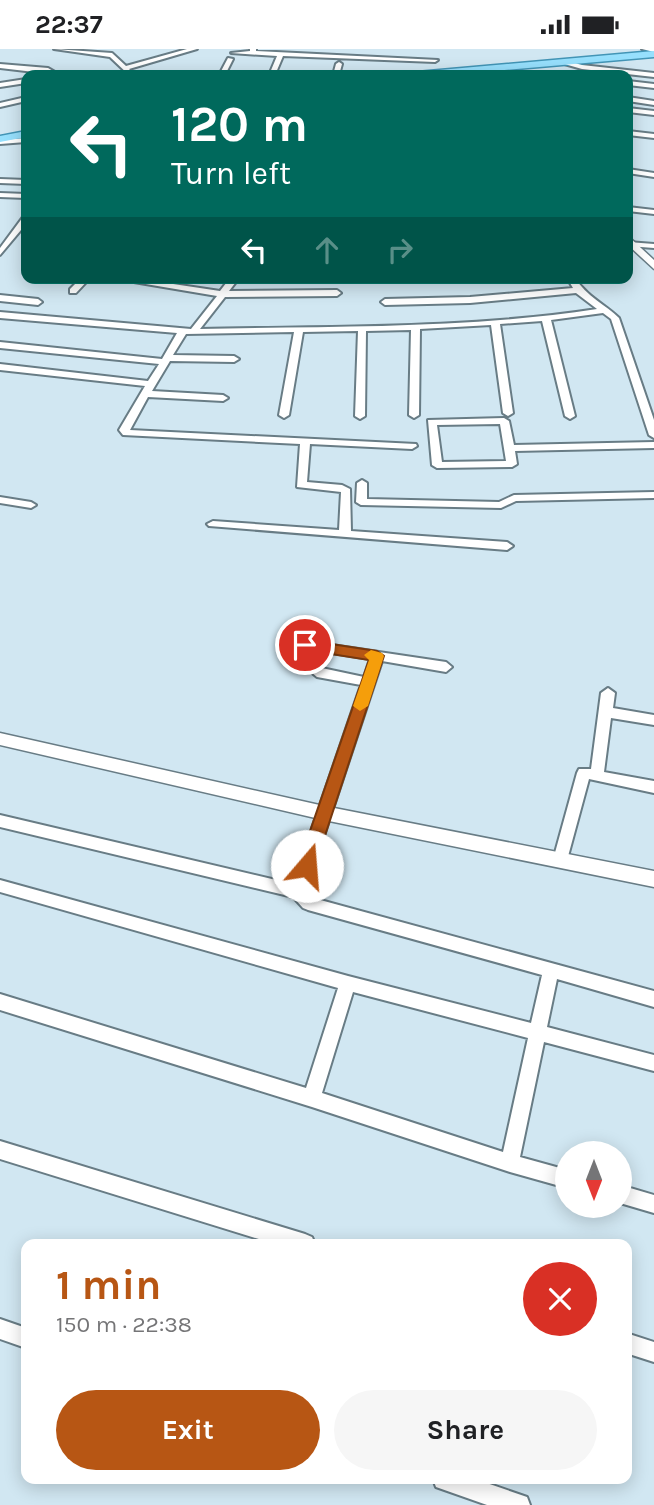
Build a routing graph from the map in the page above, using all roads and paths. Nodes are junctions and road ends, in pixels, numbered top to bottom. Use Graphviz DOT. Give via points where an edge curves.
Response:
graph roads {
  1 [pos="57,49"];
  2 [pos="194,49"];
  3 [pos="425,49"];
  4 [pos="93,50"];
  5 [pos="253,51"];
  6 [pos="649,52"];
  7 [pos="281,54"];
  8 [pos="435,60"];
  9 [pos="566,64"];
  10 [pos="0,65"];
  11 [pos="339,65"];
  12 [pos="124,68"];
  13 [pos="48,70"];
  14 [pos="126,70"];
  15 [pos="225,70"];
  16 [pos="274,70"];
  17 [pos="338,70"];
  18 [pos="443,70"];
  19 [pos="500,70"];
  20 [pos="562,70"];
  21 [pos="614,70"];
  22 [pos="633,72"];
  23 [pos="654,75"];
  24 [pos="21,82"];
  25 [pos="633,84"];
  26 [pos="0,85"];
  27 [pos="654,86"];
  28 [pos="21,100"];
  29 [pos="633,101"];
  30 [pos="654,103"];
  31 [pos="0,105"];
  32 [pos="633,111"];
  33 [pos="654,113"];
  34 [pos="636,125"];
  35 [pos="633,129"];
  36 [pos="21,133"];
  37 [pos="633,133"];
  38 [pos="654,136"];
  39 [pos="0,137"];
  40 [pos="21,139"];
  41 [pos="633,172"];
  42 [pos="654,175"];
  43 [pos="0,181"];
  44 [pos="21,182"];
  45 [pos="0,195"];
  46 [pos="21,196"];
  47 [pos="633,210"];
  48 [pos="654,212"];
  49 [pos="21,226"];
  50 [pos="633,242"];
  51 [pos="633,245"];
  52 [pos="654,246"];
  53 [pos="0,253"];
  54 [pos="654,266"];
  55 [pos="80,284"];
  56 [pos="142,284"];
  57 [pos="230,284"];
  58 [pos="574,284"];
  59 [pos="578,290"];
  60 [pos="73,292"];
  61 [pos="337,293"];
  62 [pos="222,294"];
  63 [pos="0,298"];
  64 [pos="38,302"];
  65 [pos="386,302"];
  66 [pos="607,310"];
  67 [pos="0,315"];
  68 [pos="547,322"];
  69 [pos="497,326"];
  70 [pos="416,327"];
  71 [pos="362,334"];
  72 [pos="184,335"];
  73 [pos="299,335"];
  74 [pos="0,345"];
  75 [pos="234,359"];
  76 [pos="165,360"];
  77 [pos="0,367"];
  78 [pos="148,389"];
  79 [pos="223,398"];
  80 [pos="508,413"];
  81 [pos="284,415"];
  82 [pos="414,415"];
  83 [pos="360,416"];
  84 [pos="570,416"];
  85 [pos="654,435"];
  86 [pos="305,443"];
  87 [pos="654,445"];
  88 [pos="412,446"];
  89 [pos="509,448"];
  90 [pos="362,483"];
  91 [pos="654,495"];
  92 [pos="2,503"];
  93 [pos="31,505"];
  94 [pos="213,524"];
  95 [pos="345,533"];
  96 [pos="507,546"];
  97 [pos="305,645"];
  98 [pos="377,656"];
  99 [pos="446,667"];
  100 [pos="317,672"];
  101 [pos="368,682"];
  102 [pos="608,693"];
  103 [pos="606,712"];
  104 [pos="654,720"];
  105 [pos="0,739"];
  106 [pos="597,775"];
  107 [pos="654,787"];
  108 [pos="324,813"];
  109 [pos="0,821"];
  110 [pos="560,860"];
  111 [pos="654,879"];
  112 [pos="0,886"];
  113 [pos="298,892"];
  114 [pos="551,970"];
  115 [pos="348,983"];
  116 [pos="654,999"];
  117 [pos="0,1002"];
  118 [pos="539,1033"];
  119 [pos="654,1063"];
  120 [pos="312,1098"];
  121 [pos="0,1150"];
  122 [pos="510,1163"];
  123 [pos="555,1176"];
  124 [pos="632,1198"];
  125 [pos="654,1204"];
  126 [pos="289,1239"];
  127 [pos="0,1329"];
  128 [pos="21,1336"];
  129 [pos="632,1345"];
  130 [pos="654,1352"];
  131 [pos="458,1484"];
  132 [pos="519,1505"];
  1 -- 4 [label="street"];
  2 -- 12 [label="street"];
  3 -- 8 [label="street"];
  4 -- 12 [label="street" via="112,55"];
  5 -- 7 [label="street"];
  5 -- 15 [label="street" via="232,56"];
  6 -- 9 [label="main road"];
  7 -- 8 [label="street"];
  7 -- 16 [label="street"];
  8 -- 18 [label="street"];
  9 -- 19 [label="main road"];
  9 -- 20 [label="street"];
  9 -- 21 [label="street"];
  10 -- 13 [label="street"];
  11 -- 17 [label="street"];
  12 -- 14 [label="street"];
  22 -- 23 [label="street"];
  24 -- 26 [label="street"];
  25 -- 27 [label="street"];
  28 -- 31 [label="street"];
  29 -- 30 [label="street"];
  32 -- 33 [label="street"];
  34 -- 35 [label="street"];
  36 -- 39 [label="main road"];
  37 -- 38 [label="street"];
  39 -- 40 [label="street"];
  41 -- 42 [label="street"];
  43 -- 44 [label="street"];
  45 -- 46 [label="street"];
  47 -- 48 [label="street"];
  49 -- 53 [label="street"];
  50 -- 52 [label="street"];
  51 -- 54 [label="street"];
  55 -- 60 [label="street"];
  56 -- 62 [label="street"];
  57 -- 62 [label="street"];
  58 -- 59 [label="street"];
  59 -- 65 [label="street"];
  59 -- 66 [label="street"];
  61 -- 62 [label="street"];
  62 -- 72 [label="street"];
  63 -- 64 [label="street"];
  66 -- 68 [label="street"];
  66 -- 85 [label="street" via="616,322"];
  67 -- 72 [label="street" via="147,327"];
  68 -- 69 [label="street"];
  68 -- 84 [label="street"];
  69 -- 70 [label="street"];
  69 -- 80 [label="street"];
  70 -- 71 [label="street"];
  70 -- 82 [label="street"];
  71 -- 73 [label="street"];
  71 -- 83 [label="street"];
  72 -- 73 [label="street"];
  72 -- 76 [label="street"];
  73 -- 81 [label="street"];
  74 -- 76 [label="street"];
  75 -- 76 [label="street"];
  76 -- 78 [label="street"];
  77 -- 78 [label="street" via="134,383"];
  78 -- 79 [label="street"];
  78 -- 86 [label="street" via="124,430 127,433"];
  86 -- 88 [label="street"];
  86 -- 95 [label="street" via="301,485 346,491"];
  87 -- 89 [label="street"];
  89 -- 89 [label="street" via="504,421 432,422 437,465 512,464"];
  90 -- 91 [label="street" via="361,502 501,505 513,498"];
  92 -- 93 [label="street"];
  94 -- 95 [label="street"];
  95 -- 96 [label="street"];
  97 -- 98 [label="street"];
  98 -- 99 [label="street"];
  98 -- 101 [label="street"];
  100 -- 101 [label="street"];
  101 -- 108 [label="street"];
  102 -- 103 [label="street"];
  103 -- 104 [label="street"];
  103 -- 106 [label="street"];
  105 -- 108 [label="street"];
  106 -- 107 [label="street"];
  106 -- 110 [label="street" via="584,773"];
  108 -- 110 [label="street"];
  108 -- 113 [label="street"];
  109 -- 113 [label="street"];
  110 -- 111 [label="street"];
  112 -- 115 [label="street"];
  113 -- 114 [label="street" via="308,903"];
  114 -- 116 [label="street"];
  114 -- 118 [label="street"];
  115 -- 118 [label="street"];
  115 -- 120 [label="street"];
  117 -- 120 [label="street"];
  118 -- 119 [label="street"];
  118 -- 122 [label="street"];
  120 -- 122 [label="street"];
  121 -- 126 [label="street"];
  122 -- 123 [label="street"];
  124 -- 125 [label="street"];
  127 -- 128 [label="street"];
  129 -- 130 [label="street"];
  131 -- 132 [label="street"];
}
